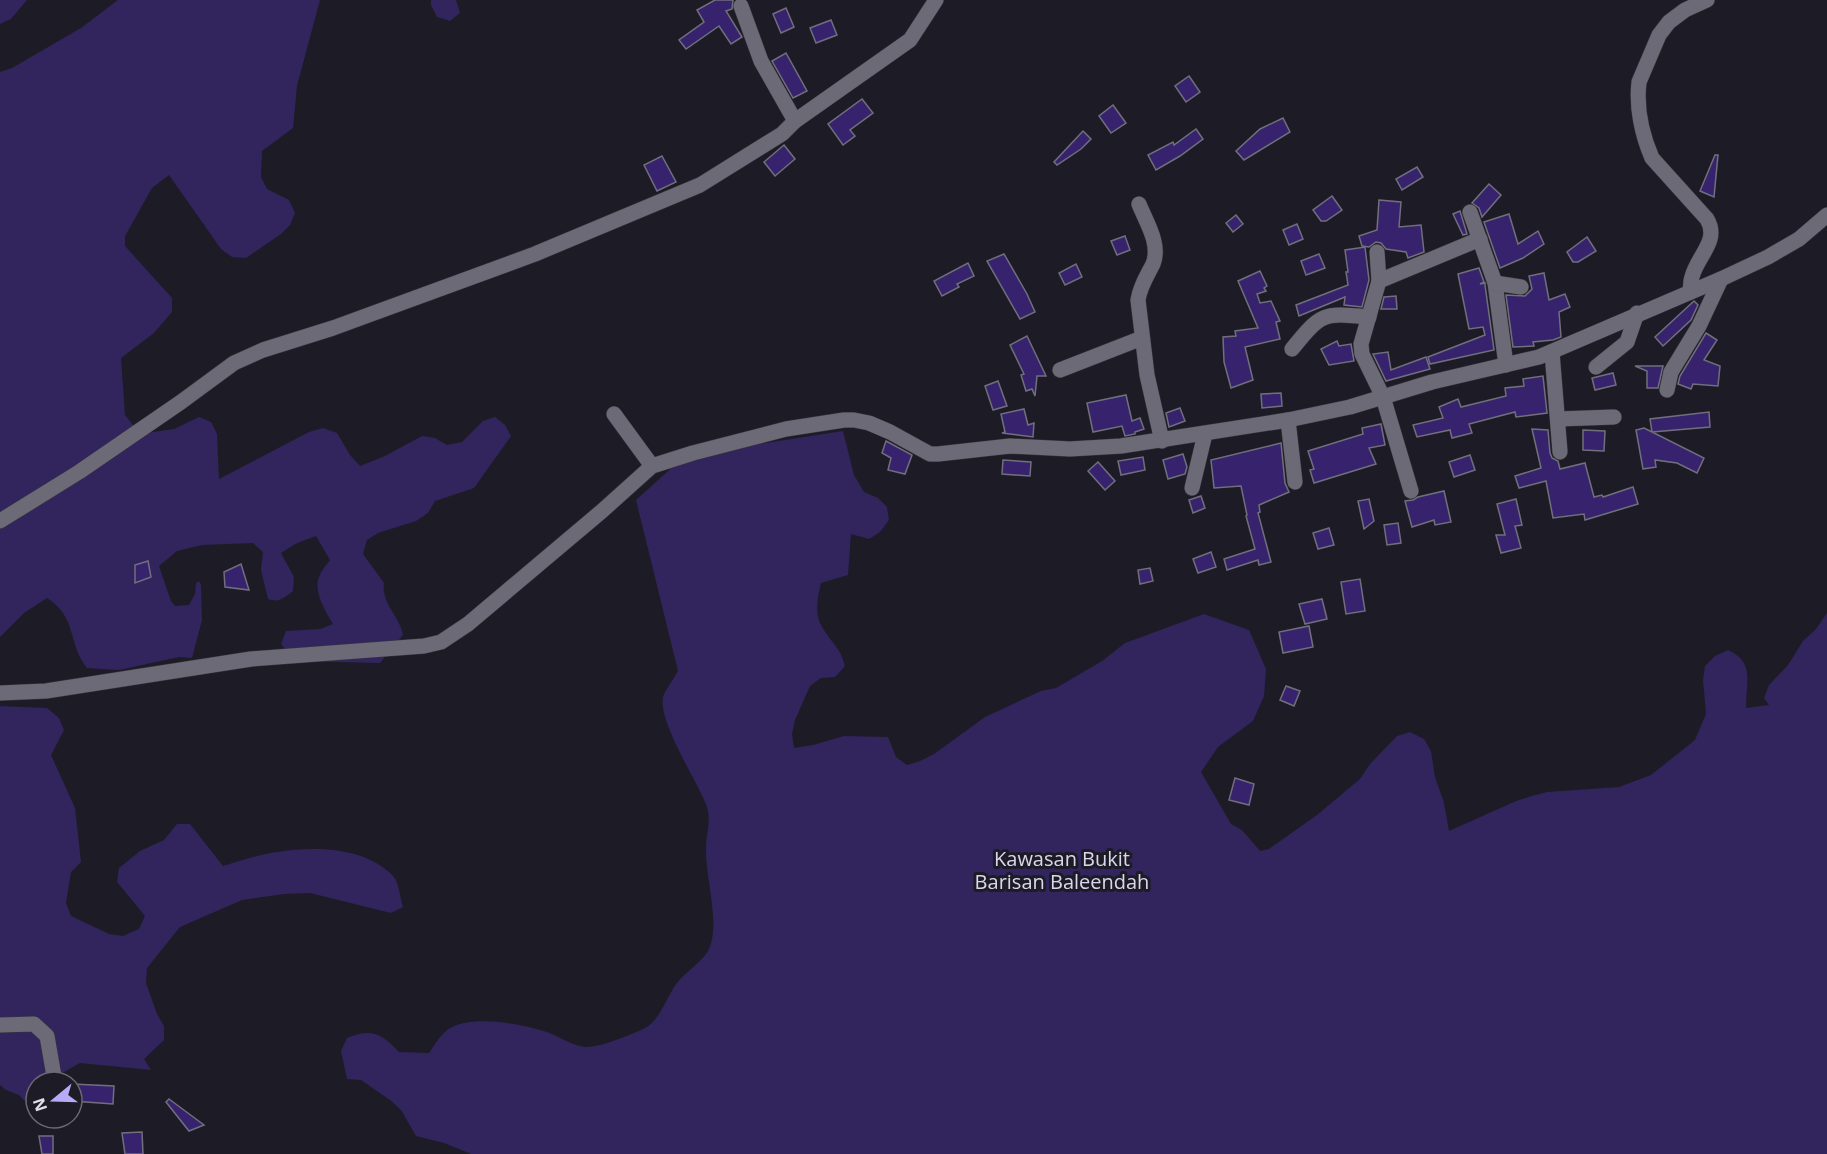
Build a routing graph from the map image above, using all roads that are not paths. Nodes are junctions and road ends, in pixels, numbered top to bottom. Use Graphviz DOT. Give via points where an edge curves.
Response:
graph roads {
  1 [pos="936,0"];
  2 [pos="1707,0"];
  3 [pos="741,6"];
  4 [pos="795,121"];
  5 [pos="1139,204"];
  6 [pos="1470,212"];
  7 [pos="1827,214"];
  8 [pos="1480,239"];
  9 [pos="1377,252"];
  10 [pos="1721,279"];
  11 [pos="1379,281"];
  12 [pos="1495,283"];
  13 [pos="1521,287"];
  14 [pos="1690,292"];
  15 [pos="1637,313"];
  16 [pos="1369,317"];
  17 [pos="1142,338"];
  18 [pos="1292,349"];
  19 [pos="1552,352"];
  20 [pos="1506,365"];
  21 [pos="1596,367"];
  22 [pos="1060,370"];
  23 [pos="1667,390"];
  24 [pos="1383,397"];
  25 [pos="614,414"];
  26 [pos="1614,417"];
  27 [pos="1557,419"];
  28 [pos="1288,420"];
  29 [pos="1205,434"];
  30 [pos="1162,441"];
  31 [pos="1560,452"];
  32 [pos="652,466"];
  33 [pos="1295,482"];
  34 [pos="1192,488"];
  35 [pos="1411,491"];
  36 [pos="0,520"];
  37 [pos="0,693"];
  38 [pos="0,1025"];
  39 [pos="53,1070"];
  1 -- 4 [label="street" via="910,40"];
  2 -- 14 [label="street" via="1676,16 1664,29 1638,92 1652,158 1707,219 1711,229 1711,239 1692,275"];
  3 -- 4 [label="street" via="761,61"];
  4 -- 36 [label="street" via="782,135 700,185 535,254 234,363 88,466"];
  5 -- 17 [label="street" via="1156,247 1154,262 1139,291"];
  6 -- 8 [label="street"];
  7 -- 10 [label="street" via="1799,239"];
  8 -- 11 [label="street"];
  8 -- 12 [label="street"];
  9 -- 11 [label="street"];
  10 -- 14 [label="street"];
  10 -- 23 [label="street" via="1699,327 1671,372"];
  11 -- 16 [label="street"];
  12 -- 13 [label="street"];
  12 -- 20 [label="street"];
  14 -- 15 [label="street"];
  15 -- 19 [label="street"];
  15 -- 21 [label="street" via="1628,342"];
  16 -- 18 [label="street" via="1330,315 1312,323"];
  16 -- 24 [label="street" via="1361,351"];
  17 -- 22 [label="street"];
  17 -- 30 [label="street"];
  19 -- 20 [label="street"];
  19 -- 27 [label="street"];
  20 -- 24 [label="street"];
  24 -- 28 [label="street"];
  24 -- 35 [label="street"];
  25 -- 32 [label="street"];
  26 -- 27 [label="street"];
  27 -- 31 [label="street"];
  28 -- 29 [label="street"];
  28 -- 33 [label="street"];
  29 -- 30 [label="street"];
  29 -- 34 [label="street"];
  30 -- 32 [label="street" via="1071,449 1010,446 935,454 869,423 844,420 786,429"];
  32 -- 37 [label="street" via="493,604 441,642 251,659 46,691"];
  38 -- 39 [label="street" via="34,1024 44,1032"];
}
